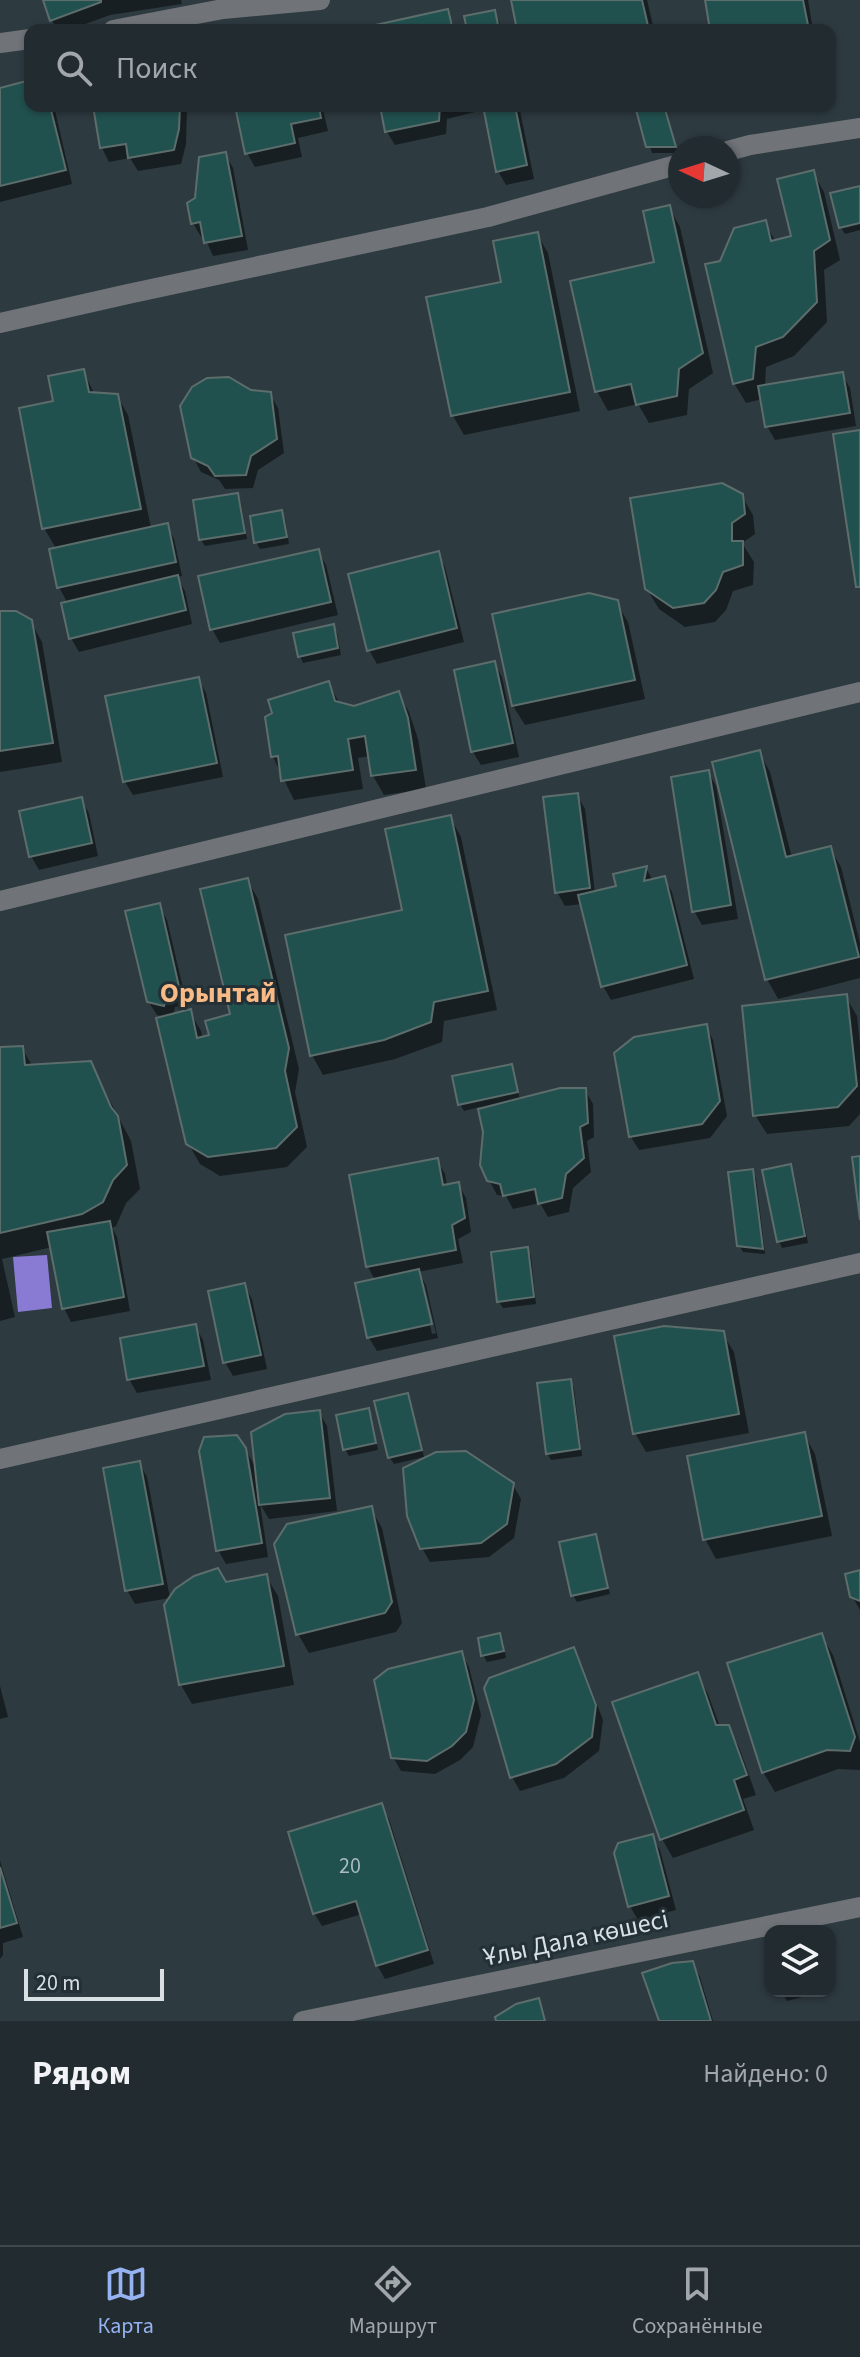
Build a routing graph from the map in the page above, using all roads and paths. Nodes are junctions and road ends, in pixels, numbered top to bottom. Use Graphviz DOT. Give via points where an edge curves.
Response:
graph roads {
  1 [pos="320,0"];
  2 [pos="144,24"];
  3 [pos="24,40"];
  4 [pos="0,43"];
  5 [pos="860,128"];
  6 [pos="740,148"];
  7 [pos="668,167"];
  8 [pos="0,323"];
  9 [pos="860,692"];
  10 [pos="0,901"];
  11 [pos="860,1263"];
  12 [pos="0,1459"];
  13 [pos="860,1907"];
  14 [pos="303,2021"];
  1 -- 2 [label="street" via="223,9"];
  3 -- 4 [label="street"];
  5 -- 6 [label="street"];
  7 -- 8 [label="street" via="488,217"];
  9 -- 10 [label="street"];
  11 -- 12 [label="street"];
  13 -- 14 [label="street, Ұлы Дала көшесі"];
}
